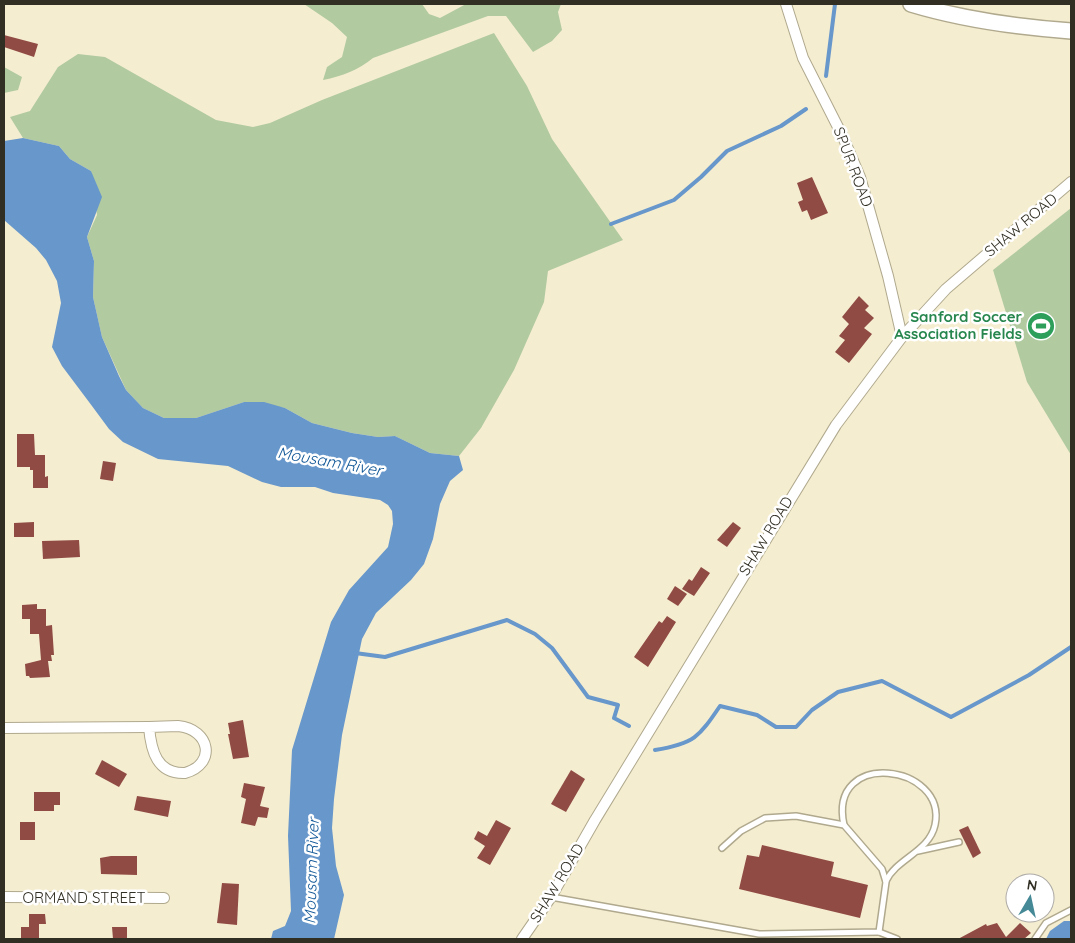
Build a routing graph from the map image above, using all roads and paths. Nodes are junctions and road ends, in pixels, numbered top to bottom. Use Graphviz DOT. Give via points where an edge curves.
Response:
graph roads {
  1 [pos="786,4"];
  2 [pos="911,4"];
  3 [pos="1071,31"];
  4 [pos="1071,182"];
  5 [pos="902,337"];
  6 [pos="149,727"];
  7 [pos="4,728"];
  8 [pos="844,825"];
  9 [pos="959,842"];
  10 [pos="722,848"];
  11 [pos="918,851"];
  12 [pos="886,882"];
  13 [pos="551,896"];
  14 [pos="4,897"];
  15 [pos="164,898"];
  16 [pos="1071,910"];
  17 [pos="804,932"];
  18 [pos="879,932"];
  19 [pos="760,937"];
  20 [pos="522,939"];
  21 [pos="805,939"];
  22 [pos="897,939"];
  23 [pos="1035,939"];
  1 -- 5 [label="street, SPUR ROAD" via="800,51 860,178"];
  2 -- 3 [label="main road" via="1006,26"];
  4 -- 5 [label="street, SHAW ROAD" via="946,289"];
  5 -- 13 [label="street, SHAW ROAD" via="836,425 808,469"];
  6 -- 6 [label="street" via="151,747 165,770 185,774 197,768 204,758 204,742 195,729"];
  6 -- 7 [label="street"];
  8 -- 10 [label="lane" via="796,816 765,818 741,830"];
  8 -- 11 [label="lane" via="842,799 851,786 880,772 902,776 920,786 934,807 934,826"];
  8 -- 12 [label="lane" via="882,869"];
  9 -- 11 [label="lane"];
  11 -- 12 [label="lane" via="899,863"];
  12 -- 18 [label="lane"];
  13 -- 19 [label="lane"];
  13 -- 20 [label="street, SHAW ROAD"];
  14 -- 15 [label="street, ORMAND STREET"];
  16 -- 23 [label="lane" via="1046,923"];
  17 -- 18 [label="lane"];
  17 -- 19 [label="lane"];
  17 -- 21 [label="lane"];
  18 -- 22 [label="lane"];
}
